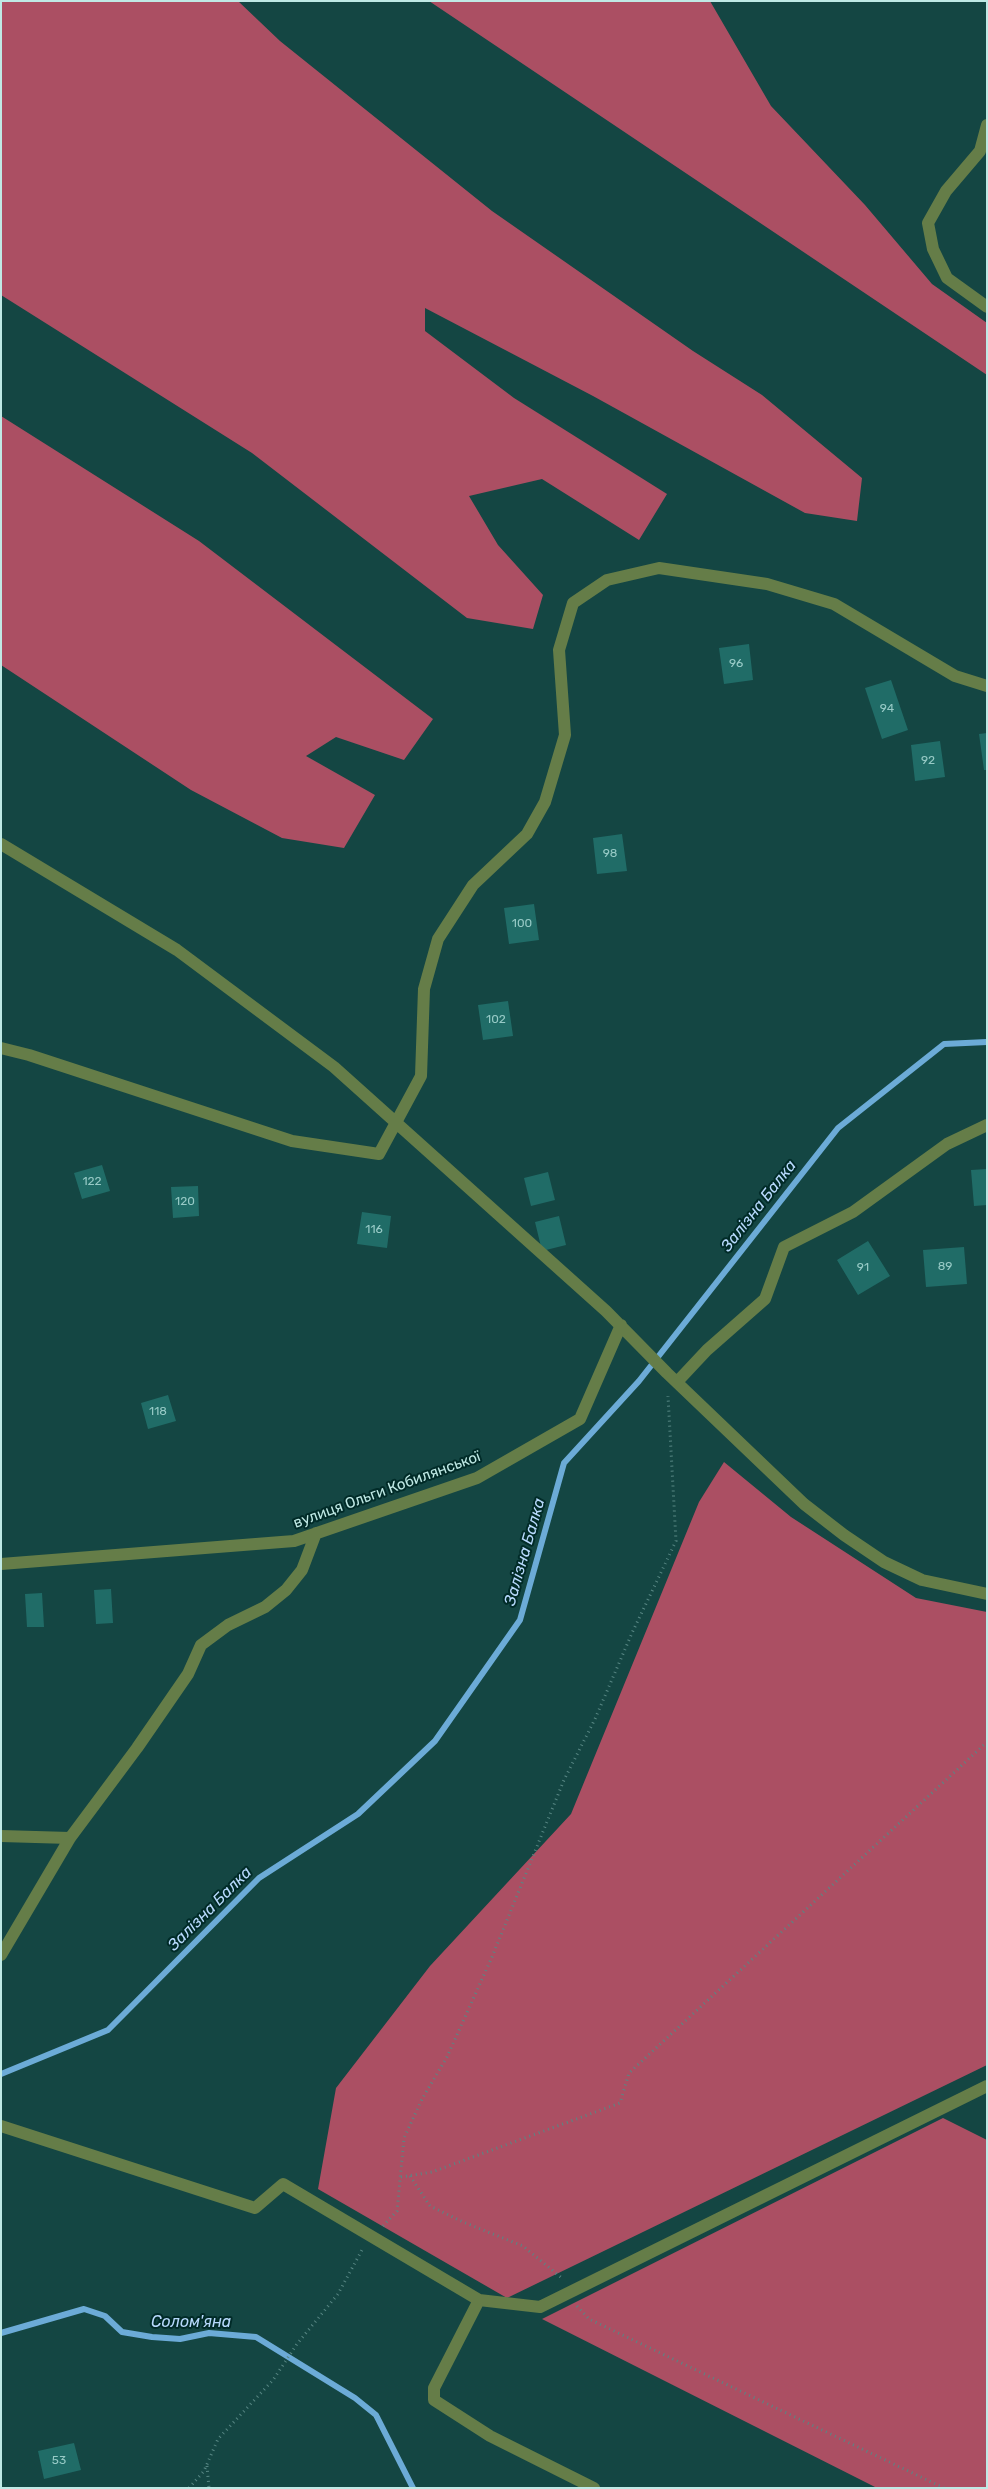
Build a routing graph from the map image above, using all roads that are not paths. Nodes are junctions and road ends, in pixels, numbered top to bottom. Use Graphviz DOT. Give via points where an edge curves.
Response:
graph roads {
  1 [pos="987,125"];
  2 [pos="987,307"];
  3 [pos="987,686"];
  4 [pos="1,844"];
  5 [pos="1,1048"];
  6 [pos="396,1122"];
  7 [pos="987,1125"];
  8 [pos="623,1327"];
  9 [pos="676,1382"];
  10 [pos="316,1533"];
  11 [pos="1,1564"];
  12 [pos="987,1594"];
  13 [pos="1,1836"];
  14 [pos="70,1838"];
  15 [pos="1,1955"];
  16 [pos="987,2086"];
  17 [pos="1,2126"];
  18 [pos="479,2300"];
  19 [pos="594,2488"];
  1 -- 2 [label="street" via="980,151 946,191 928,223 933,249 947,278"];
  3 -- 6 [label="street" via="955,676 834,604 767,584 659,568 607,580 574,603 559,650 565,735 545,802 527,834 474,885 438,939 424,989 421,1076"];
  4 -- 6 [label="street" via="177,950 334,1067"];
  5 -- 6 [label="street" via="292,1141 379,1154"];
  6 -- 8 [label="street"];
  7 -- 9 [label="street" via="947,1144 853,1212 784,1246 765,1299"];
  8 -- 9 [label="street"];
  8 -- 10 [label="street, вулиця Ольги Кобилянської" via="580,1419 477,1478"];
  9 -- 12 [label="street" via="804,1504 860,1546 922,1580"];
  10 -- 11 [label="street, вулиця Ольги Кобилянської" via="294,1541"];
  10 -- 14 [label="street" via="302,1570 286,1590 265,1607 228,1625 201,1646 188,1674"];
  13 -- 14 [label="street"];
  14 -- 15 [label="street"];
  16 -- 18 [label="street" via="540,2307"];
  17 -- 18 [label="street" via="255,2208 283,2184"];
  18 -- 19 [label="street" via="434,2388 434,2400 490,2436"];
}
